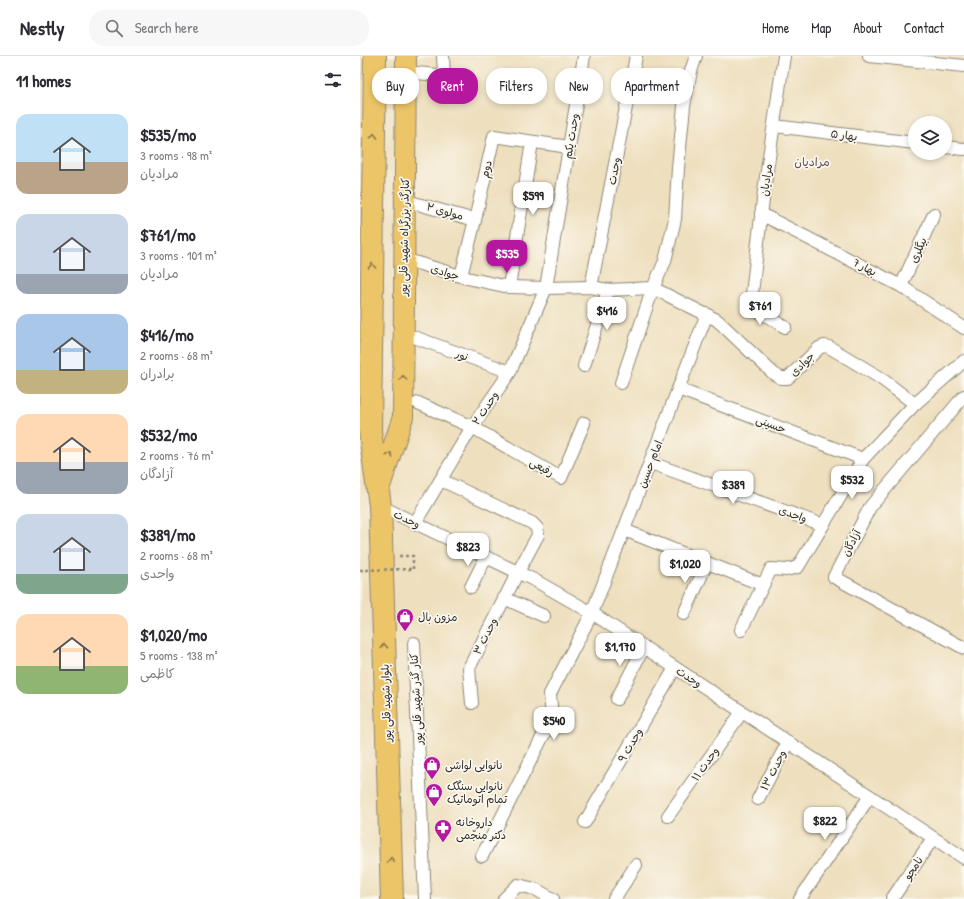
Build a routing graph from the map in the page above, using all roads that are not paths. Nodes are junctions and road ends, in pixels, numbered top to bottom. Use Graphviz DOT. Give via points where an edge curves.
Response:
graph roads {
  1 [pos="375,56"];
  2 [pos="444,56"];
  3 [pos="584,56"];
  4 [pos="636,56"];
  5 [pos="696,56"];
  6 [pos="784,56"];
  7 [pos="869,56"];
  8 [pos="406,64"];
  9 [pos="964,66"];
  10 [pos="444,68"];
  11 [pos="427,71"];
  12 [pos="774,126"];
  13 [pos="532,142"];
  14 [pos="908,142"];
  15 [pos="569,147"];
  16 [pos="952,148"];
  17 [pos="964,149"];
  18 [pos="414,202"];
  19 [pos="761,214"];
  20 [pos="934,214"];
  21 [pos="475,220"];
  22 [pos="404,260"];
  23 [pos="461,276"];
  24 [pos="901,286"];
  25 [pos="509,287"];
  26 [pos="591,287"];
  27 [pos="546,288"];
  28 [pos="653,288"];
  29 [pos="608,290"];
  30 [pos="707,314"];
  31 [pos="785,327"];
  32 [pos="964,328"];
  33 [pos="414,337"];
  34 [pos="964,361"];
  35 [pos="584,366"];
  36 [pos="510,372"];
  37 [pos="621,383"];
  38 [pos="678,389"];
  39 [pos="964,396"];
  40 [pos="418,403"];
  41 [pos="915,404"];
  42 [pos="584,423"];
  43 [pos="472,427"];
  44 [pos="863,459"];
  45 [pos="651,462"];
  46 [pos="441,480"];
  47 [pos="379,499"];
  48 [pos="415,523"];
  49 [pos="823,525"];
  50 [pos="624,530"];
  51 [pos="486,557"];
  52 [pos="707,563"];
  53 [pos="518,572"];
  54 [pos="763,585"];
  55 [pos="471,587"];
  56 [pos="504,598"];
  57 [pos="592,613"];
  58 [pos="684,614"];
  59 [pos="544,616"];
  60 [pos="741,630"];
  61 [pos="414,642"];
  62 [pos="644,647"];
  63 [pos="964,648"];
  64 [pos="675,668"];
  65 [pos="617,699"];
  66 [pos="472,703"];
  67 [pos="742,712"];
  68 [pos="788,742"];
  69 [pos="870,796"];
  70 [pos="758,799"];
  71 [pos="668,816"];
  72 [pos="585,822"];
  73 [pos="933,838"];
  74 [pos="482,856"];
  75 [pos="964,858"];
  76 [pos="636,865"];
  77 [pos="392,899"];
  78 [pos="425,899"];
  79 [pos="504,899"];
  80 [pos="553,899"];
  81 [pos="614,899"];
  82 [pos="800,899"];
  83 [pos="892,899"];
  47 -- 1 [label="highway, بلوار شهید قلی پور, one-way" via="370,431"];
  2 -- 10 [label="street"];
  3 -- 15 [label="street, وحدت یکم"];
  4 -- 26 [label="street, وحدت"];
  5 -- 28 [label="street" via="684,106 675,219 665,260"];
  6 -- 12 [label="street, مرادیان"];
  7 -- 9 [label="street"];
  8 -- 11 [label="street"];
  8 -- 22 [label="main road, کنارگذر بزرگراه شهید قلی پور"];
  12 -- 14 [label="street, بهار ۵"];
  12 -- 19 [label="street, مرادیان"];
  13 -- 15 [label="street, دوم"];
  13 -- 21 [label="street, دوم" via="494,136"];
  13 -- 25 [label="street"];
  15 -- 27 [label="street, وحدت یکم"];
  16 -- 17 [label="street"];
  18 -- 21 [label="street, مولوی ۲"];
  19 -- 24 [label="street, بهار 7"];
  19 -- 31 [label="street, مرادیان" via="751,305"];
  20 -- 24 [label="street, بیگلری"];
  21 -- 23 [label="street, دوم"];
  22 -- 23 [label="street, جوادی"];
  47 -- 22 [label="main road, کنارگذر بزرگراه شهید قلی پور, one-way" via="403,417"];
  23 -- 25 [label="street, جوادی"];
  24 -- 32 [label="street, بهار 7"];
  25 -- 27 [label="street, جوادی"];
  26 -- 27 [label="street, جوادی"];
  26 -- 29 [label="street, جوادی"];
  27 -- 36 [label="street, وحدت ۲"];
  28 -- 29 [label="street, جوادی"];
  28 -- 30 [label="street, جوادی"];
  28 -- 37 [label="street"];
  29 -- 35 [label="street"];
  30 -- 38 [label="street, امام حسین"];
  30 -- 41 [label="street, جوادی" via="717,320 780,378 788,378 819,348 830,347 879,377"];
  33 -- 36 [label="street, نور"];
  34 -- 41 [label="street"];
  36 -- 43 [label="street, وحدت ۲"];
  38 -- 44 [label="street, حسینی"];
  38 -- 45 [label="street, امام حسین"];
  39 -- 63 [label="street, آزادگان" via="870,507 834,577"];
  40 -- 43 [label="street"];
  41 -- 44 [label="street"];
  42 -- 43 [label="street, رفیعی" via="561,478"];
  43 -- 46 [label="street, وحدت ۲"];
  44 -- 49 [label="street"];
  45 -- 49 [label="street, واحدی"];
  45 -- 50 [label="street, امام حسین"];
  46 -- 48 [label="street, وحدت ۲"];
  46 -- 53 [label="street, وحدت ۳" via="537,528 538,535"];
  47 -- 48 [label="street, وحدت"];
  77 -- 47 [label="highway, بلوار شهید قلی پور, one-way"];
  48 -- 51 [label="street, وحدت"];
  49 -- 54 [label="street" via="798,567 786,570 771,569"];
  50 -- 52 [label="street"];
  50 -- 57 [label="street, امام حسین"];
  51 -- 53 [label="street, وحدت"];
  51 -- 55 [label="street"];
  52 -- 54 [label="street"];
  52 -- 58 [label="street"];
  53 -- 56 [label="street, وحدت ۳"];
  53 -- 57 [label="street, وحدت"];
  54 -- 60 [label="street"];
  56 -- 59 [label="street"];
  56 -- 66 [label="street, وحدت ۳" via="469,668"];
  57 -- 62 [label="street, وحدت"];
  57 -- 74 [label="street, امام حسین" via="550,694 552,718"];
  61 -- 78 [label="street, کنار گذر شهید قلی پور"];
  62 -- 64 [label="street, وحدت"];
  62 -- 65 [label="street"];
  64 -- 67 [label="street, وحدت"];
  64 -- 72 [label="street, وحدت ۹"];
  67 -- 68 [label="street, وحدت"];
  67 -- 71 [label="street, وحدت ۱۱"];
  68 -- 69 [label="street, وحدت"];
  68 -- 70 [label="street, وحدت ۱۳"];
  69 -- 73 [label="street, وحدت"];
  69 -- 82 [label="street"];
  73 -- 75 [label="street, وحدت"];
  73 -- 83 [label="street, نامجو"];
  76 -- 81 [label="street"];
  79 -- 80 [label="street" via="518,886 535,889"];
}
